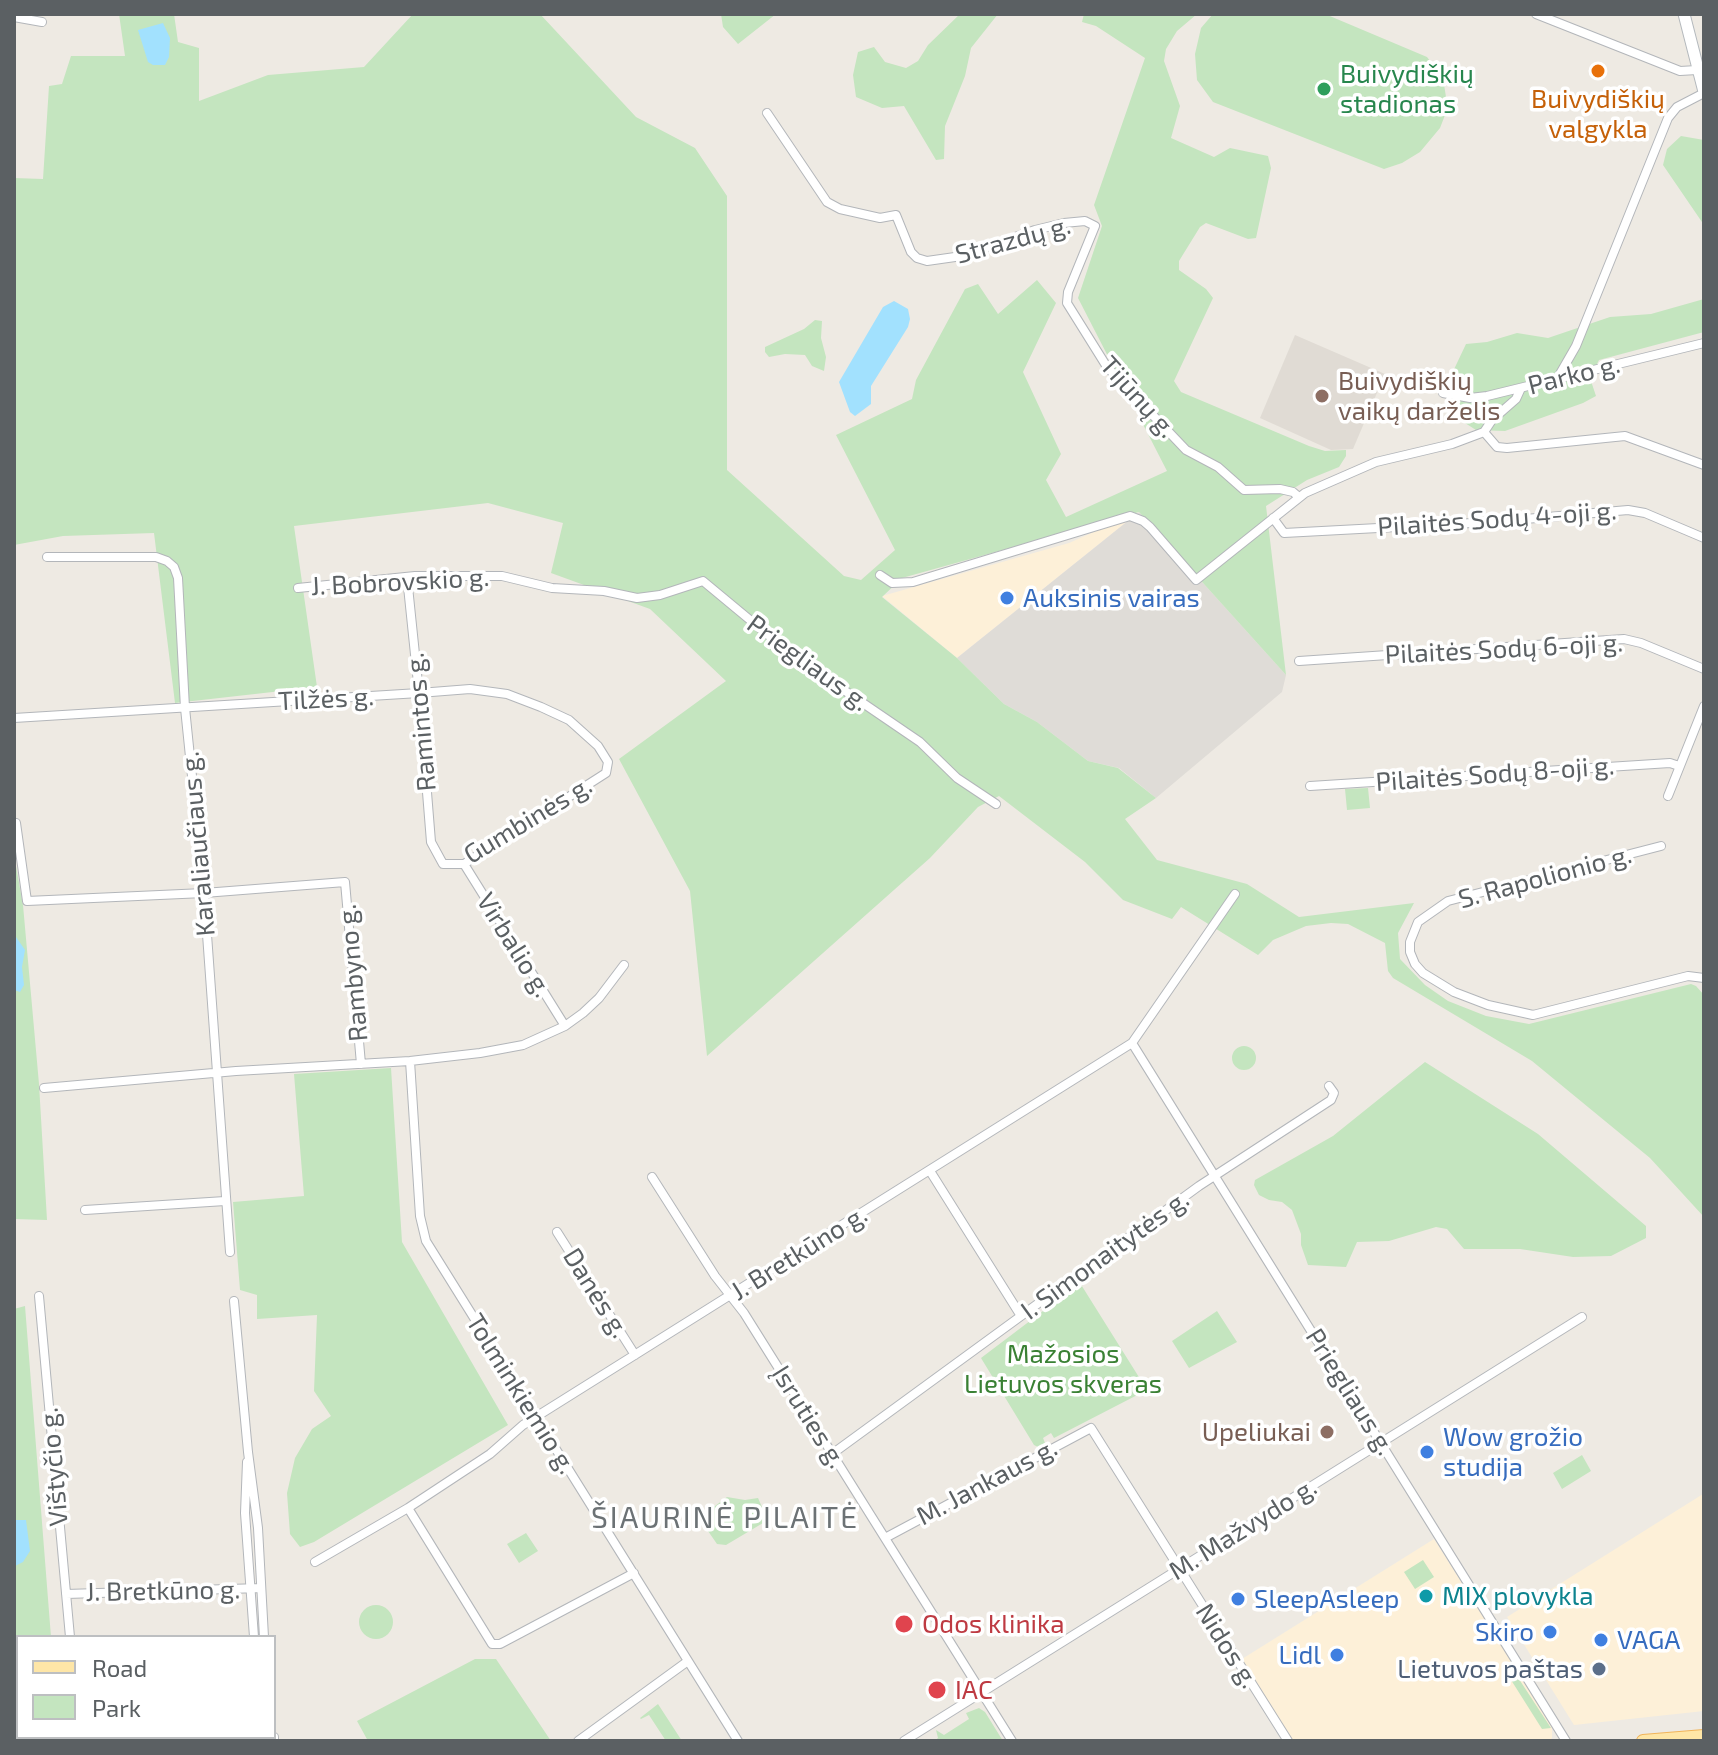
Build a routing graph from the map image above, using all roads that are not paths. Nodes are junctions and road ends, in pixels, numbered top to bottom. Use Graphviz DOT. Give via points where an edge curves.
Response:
graph roads {
  1 [pos="1536,14"];
  2 [pos="1684,14"];
  3 [pos="14,17"];
  4 [pos="42,22"];
  5 [pos="1697,70"];
  6 [pos="1704,92"];
  7 [pos="767,113"];
  8 [pos="1095,226"];
  9 [pos="1704,343"];
  10 [pos="1557,379"];
  11 [pos="1521,388"];
  12 [pos="1443,393"];
  13 [pos="1484,432"];
  14 [pos="1704,465"];
  15 [pos="1299,497"];
  16 [pos="1273,518"];
  17 [pos="1704,538"];
  18 [pos="47,557"];
  19 [pos="880,575"];
  20 [pos="407,577"];
  21 [pos="298,588"];
  22 [pos="604,591"];
  23 [pos="1299,661"];
  24 [pos="1704,669"];
  25 [pos="419,693"];
  26 [pos="1704,706"];
  27 [pos="185,708"];
  28 [pos="14,718"];
  29 [pos="1679,766"];
  30 [pos="609,767"];
  31 [pos="1310,786"];
  32 [pos="1668,796"];
  33 [pos="996,804"];
  34 [pos="16,823"];
  35 [pos="1661,846"];
  36 [pos="443,864"];
  37 [pos="464,864"];
  38 [pos="204,893"];
  39 [pos="1235,894"];
  40 [pos="624,965"];
  41 [pos="1704,978"];
  42 [pos="565,1026"];
  43 [pos="1132,1043"];
  44 [pos="410,1061"];
  45 [pos="361,1064"];
  46 [pos="217,1074"];
  47 [pos="1329,1086"];
  48 [pos="44,1088"];
  49 [pos="930,1171"];
  50 [pos="1215,1176"];
  51 [pos="652,1177"];
  52 [pos="225,1201"];
  53 [pos="85,1210"];
  54 [pos="557,1232"];
  55 [pos="230,1252"];
  56 [pos="39,1296"];
  57 [pos="730,1296"];
  58 [pos="234,1301"];
  59 [pos="1021,1316"];
  60 [pos="1582,1317"];
  61 [pos="635,1355"];
  62 [pos="536,1417"];
  63 [pos="1091,1428"];
  64 [pos="1381,1443"];
  65 [pos="248,1452"];
  66 [pos="832,1454"];
  67 [pos="408,1508"];
  68 [pos="885,1538"];
  69 [pos="315,1562"];
  70 [pos="1179,1569"];
  71 [pos="634,1573"];
  72 [pos="261,1588"];
  73 [pos="250,1589"];
  74 [pos="66,1594"];
  75 [pos="70,1635"];
  76 [pos="254,1635"];
  77 [pos="264,1635"];
  78 [pos="688,1661"];
  79 [pos="982,1692"];
  80 [pos="1704,1736"];
  81 [pos="578,1741"];
  82 [pos="738,1741"];
  83 [pos="904,1741"];
  84 [pos="1012,1741"];
  85 [pos="1288,1741"];
  86 [pos="1566,1741"];
  87 [pos="1643,1741"];
  1 -- 5 [label="street" via="1680,71"];
  2 -- 5 [label="main road"];
  3 -- 4 [label="street"];
  5 -- 6 [label="main road"];
  6 -- 10 [label="street" via="1668,118 1576,346"];
  7 -- 8 [label="street, Strazdų g." via="827,202 880,218 896,215 917,258 962,256 1064,223 1085,221"];
  8 -- 15 [label="street, Tijūnų g." via="1067,303 1107,367 1186,450 1218,467 1244,490 1280,489"];
  9 -- 10 [label="street, Parko g."];
  10 -- 11 [label="street, Parko g."];
  11 -- 12 [label="street, Parko g." via="1470,398"];
  11 -- 13 [label="street"];
  13 -- 14 [label="street" via="1497,447 1507,448 1625,436"];
  13 -- 15 [label="street" via="1376,462"];
  15 -- 16 [label="street"];
  16 -- 17 [label="street, Pilaitės Sodų 4-oji g." via="1284,533 1628,510"];
  16 -- 19 [label="street" via="1196,580 1150,527 1130,516 913,582 892,583"];
  18 -- 27 [label="street, Karaliaučiaus g." via="156,557 174,567"];
  20 -- 21 [label="street, J. Bobrovskio g."];
  20 -- 22 [label="street, J. Bobrovskio g." via="502,576 552,588"];
  20 -- 25 [label="street, Ramintos g."];
  22 -- 33 [label="street, Priegliaus g." via="637,598 703,581 791,654 920,742 957,778"];
  23 -- 24 [label="street, Pilaitės Sodų 6-oji g." via="1624,639"];
  25 -- 27 [label="street, Tilžės g."];
  25 -- 30 [label="street, Tilžės g." via="470,689 518,698 569,720 598,746"];
  25 -- 36 [label="street, Ramintos g." via="431,842"];
  26 -- 29 [label="street"];
  27 -- 28 [label="street, Tilžės g."];
  27 -- 38 [label="street, Karaliaučiaus g."];
  29 -- 31 [label="street, Pilaitės Sodų 8-oji g."];
  29 -- 32 [label="street"];
  30 -- 37 [label="street, Gumbinės g."];
  34 -- 38 [label="street" via="27,901"];
  35 -- 41 [label="street, S. Rapolionio g." via="1448,901 1418,922 1410,952 1423,973 1454,992 1533,1015 1688,976"];
  36 -- 37 [label="street, Gumbinės g."];
  37 -- 42 [label="street, Virbalio g."];
  38 -- 45 [label="street, Rambyno g." via="345,882"];
  38 -- 46 [label="street, Karaliaučiaus g."];
  39 -- 43 [label="street, J. Bretkūno g."];
  40 -- 42 [label="street" via="599,998"];
  42 -- 44 [label="street" via="523,1045"];
  43 -- 49 [label="street, J. Bretkūno g."];
  43 -- 50 [label="street, Priegliaus g."];
  44 -- 45 [label="street"];
  44 -- 62 [label="street, Tolminkiemio g." via="424,1236"];
  45 -- 46 [label="street"];
  46 -- 48 [label="street"];
  46 -- 52 [label="street, Karaliaučiaus g."];
  47 -- 50 [label="street, I. Simonaitytės g." via="1331,1100"];
  49 -- 57 [label="street, J. Bretkūno g."];
  49 -- 59 [label="street"];
  50 -- 59 [label="street, I. Simonaitytės g."];
  50 -- 64 [label="street, Priegliaus g."];
  51 -- 57 [label="street, Įsruties g."];
  52 -- 53 [label="street"];
  52 -- 55 [label="street, Karaliaučiaus g."];
  54 -- 61 [label="street, Danės g."];
  56 -- 74 [label="street, Vištyčio g."];
  57 -- 61 [label="street, J. Bretkūno g."];
  57 -- 66 [label="street, Įsruties g."];
  58 -- 65 [label="street"];
  59 -- 66 [label="street, I. Simonaitytės g."];
  60 -- 64 [label="street, M. Mažvydo g."];
  61 -- 62 [label="street, J. Bretkūno g."];
  62 -- 67 [label="street, J. Bretkūno g."];
  62 -- 71 [label="street, Tolminkiemio g."];
  63 -- 68 [label="street, M. Jankaus g."];
  63 -- 70 [label="street, Nidos g."];
  64 -- 70 [label="street, M. Mažvydo g."];
  64 -- 86 [label="street, Priegliaus g."];
  65 -- 72 [label="street"];
  65 -- 73 [label="street"];
  66 -- 68 [label="street, Įsruties g."];
  67 -- 69 [label="street, J. Bretkūno g."];
  67 -- 71 [label="street" via="489,1642 500,1644"];
  68 -- 79 [label="street, Įsruties g."];
  70 -- 79 [label="street, M. Mažvydo g."];
  70 -- 85 [label="street, Nidos g."];
  71 -- 78 [label="street, Tolminkiemio g."];
  72 -- 73 [label="street, J. Bretkūno g."];
  72 -- 77 [label="street"];
  73 -- 74 [label="street, J. Bretkūno g."];
  73 -- 76 [label="street"];
  74 -- 75 [label="street, Vištyčio g."];
  78 -- 81 [label="street"];
  78 -- 82 [label="street, Tolminkiemio g."];
  79 -- 83 [label="street, M. Mažvydo g."];
  79 -- 84 [label="street, Įsruties g."];
  80 -- 87 [label="main road"];
}
